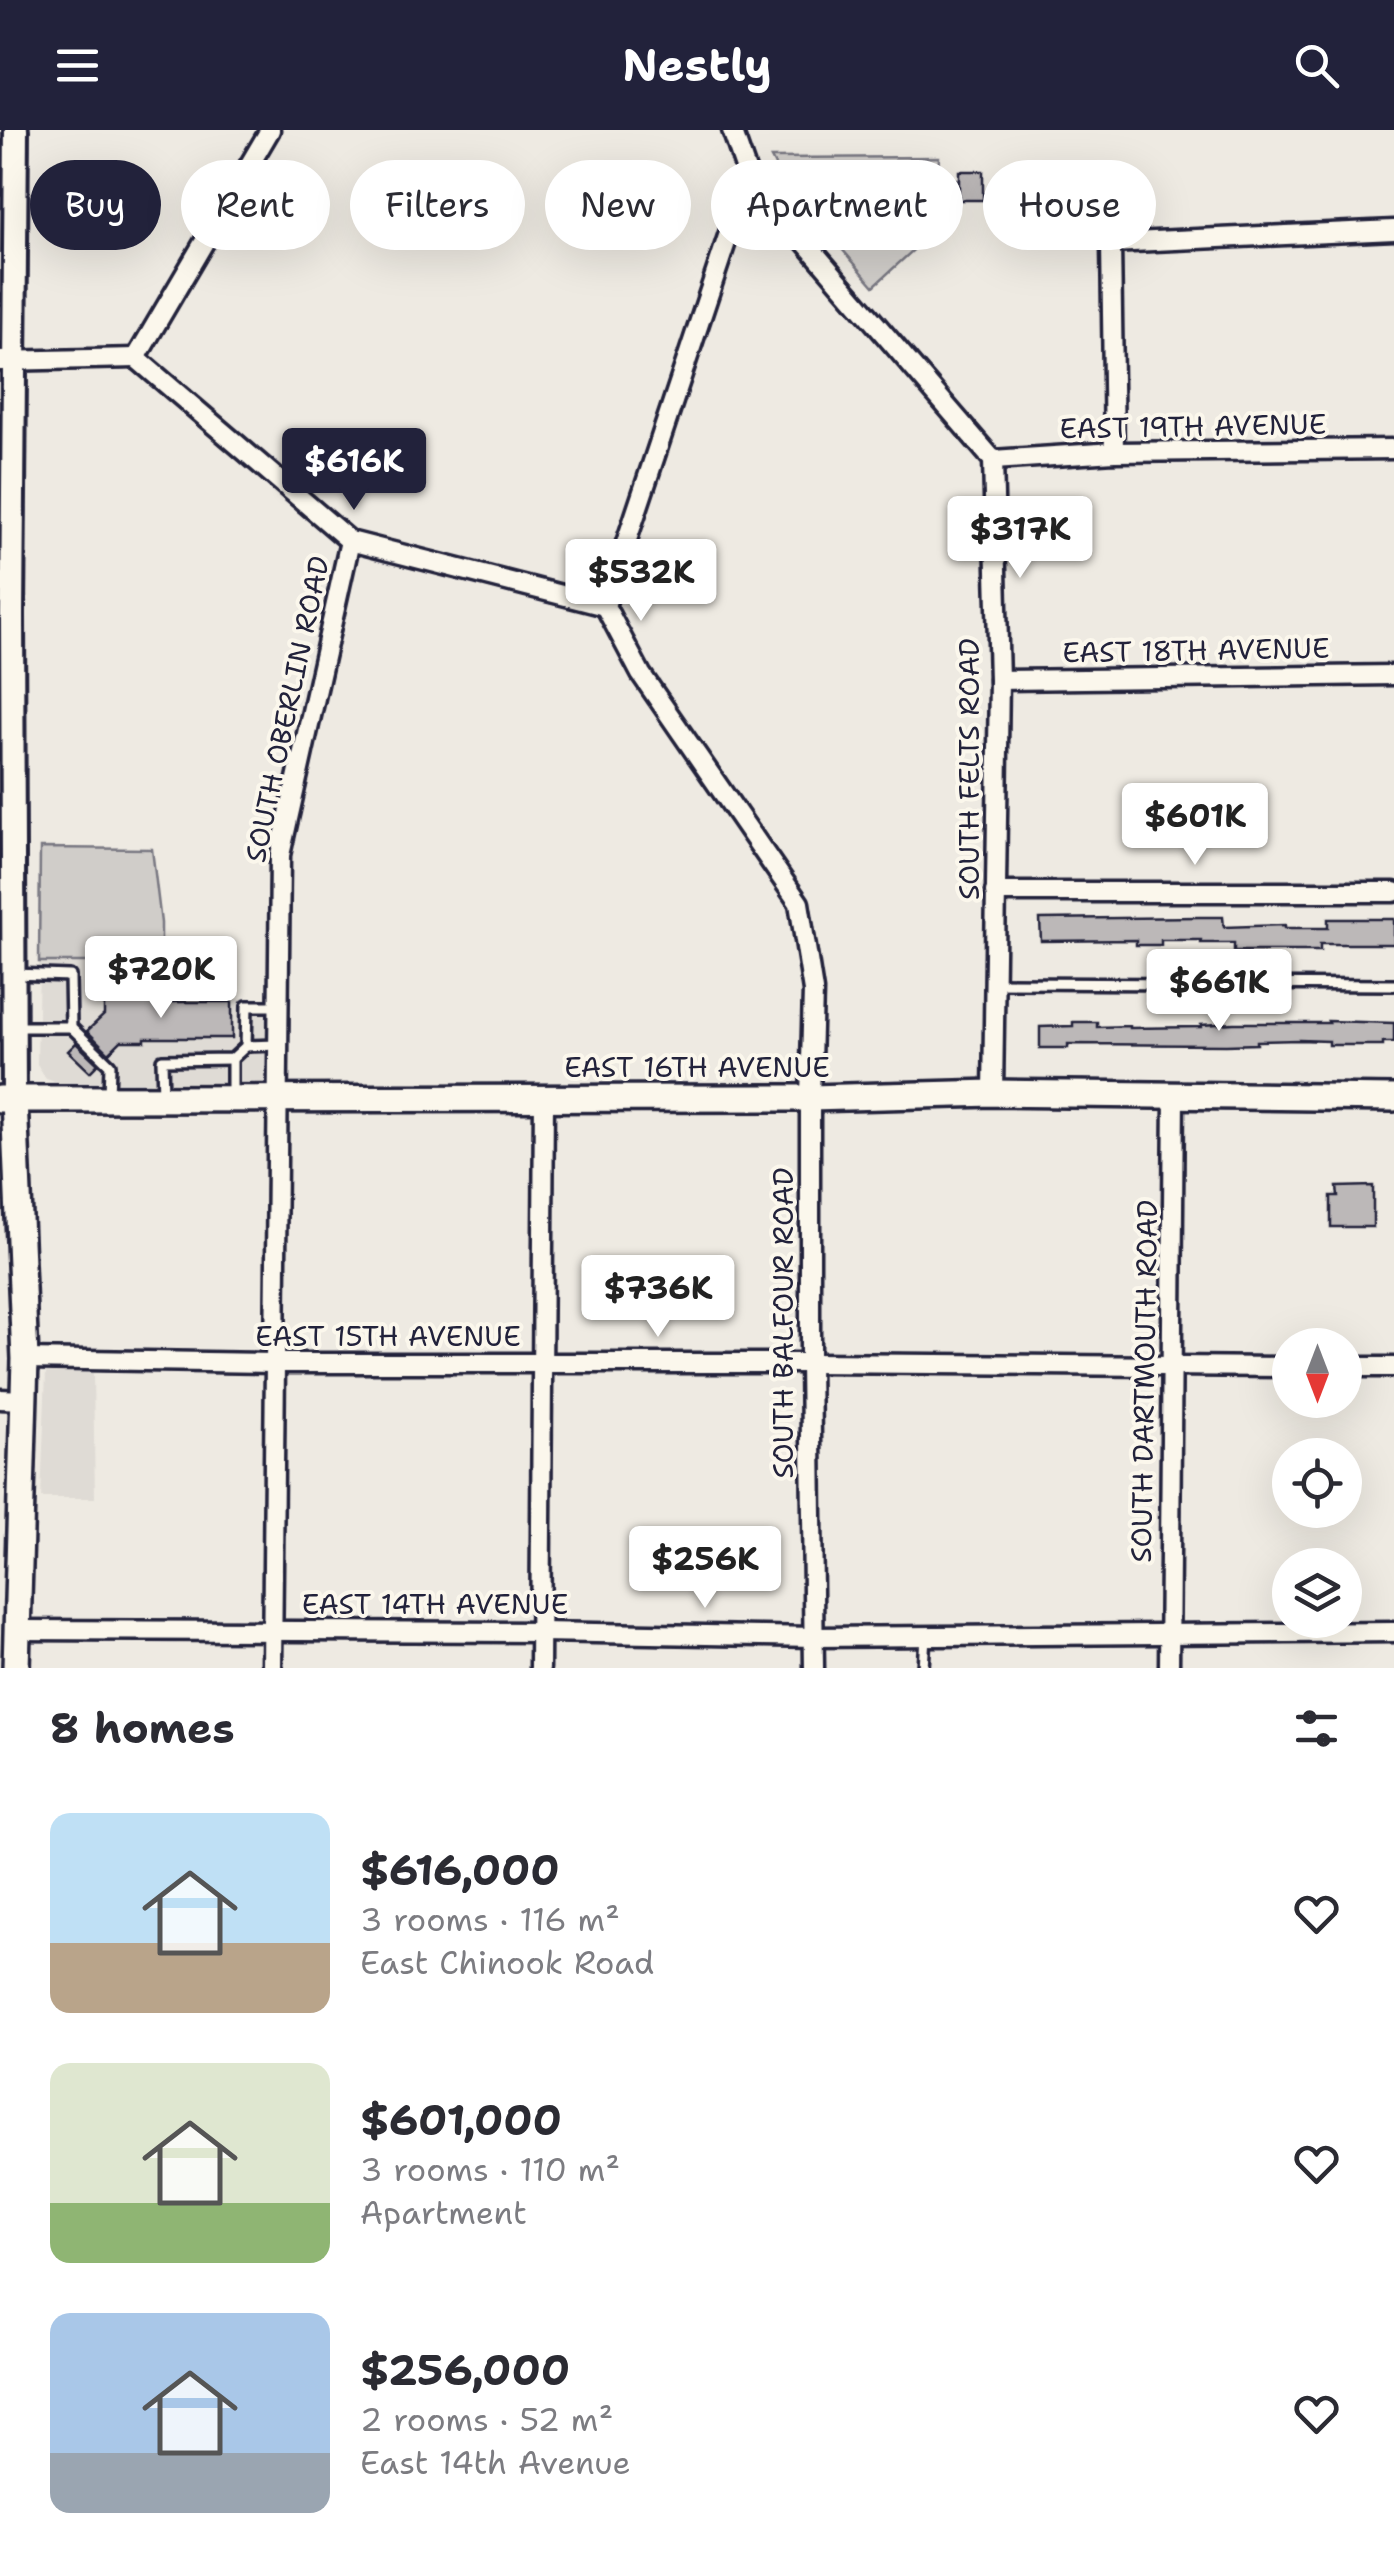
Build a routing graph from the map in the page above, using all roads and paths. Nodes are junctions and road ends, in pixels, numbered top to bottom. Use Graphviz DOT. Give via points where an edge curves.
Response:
graph roads {
  1 [pos="16,130"];
  2 [pos="270,130"];
  3 [pos="732,130"];
  4 [pos="742,160"];
  5 [pos="1394,230"];
  6 [pos="723,250"];
  7 [pos="812,250"];
  8 [pos="136,358"];
  9 [pos="8,362"];
  10 [pos="1394,450"];
  11 [pos="1114,452"];
  12 [pos="992,460"];
  13 [pos="350,541"];
  14 [pos="605,606"];
  15 [pos="6,614"];
  16 [pos="1394,675"];
  17 [pos="999,680"];
  18 [pos="6,765"];
  19 [pos="996,892"];
  20 [pos="1394,892"];
  21 [pos="9,962"];
  22 [pos="994,983"];
  23 [pos="1394,985"];
  24 [pos="278,1006"];
  25 [pos="14,1027"];
  26 [pos="70,1027"];
  27 [pos="246,1046"];
  28 [pos="278,1046"];
  29 [pos="232,1059"];
  30 [pos="992,1093"];
  31 [pos="1174,1094"];
  32 [pos="544,1097"];
  33 [pos="810,1098"];
  34 [pos="1394,1098"];
  35 [pos="7,1099"];
  36 [pos="109,1099"];
  37 [pos="163,1100"];
  38 [pos="232,1100"];
  39 [pos="277,1100"];
  40 [pos="25,1359"];
  41 [pos="274,1363"];
  42 [pos="810,1363"];
  43 [pos="542,1364"];
  44 [pos="1272,1367"];
  45 [pos="1362,1367"];
  46 [pos="1394,1367"];
  47 [pos="1172,1368"];
  48 [pos="12,1399"];
  49 [pos="16,1630"];
  50 [pos="272,1630"];
  51 [pos="540,1632"];
  52 [pos="1394,1632"];
  53 [pos="1169,1634"];
  54 [pos="814,1636"];
  55 [pos="925,1636"];
  56 [pos="16,1668"];
  57 [pos="272,1668"];
  58 [pos="540,1668"];
  59 [pos="814,1668"];
  60 [pos="923,1668"];
  61 [pos="1169,1668"];
  1 -- 9 [label="street"];
  2 -- 8 [label="street"];
  3 -- 4 [label="street"];
  5 -- 11 [label="street" via="1111,243"];
  6 -- 14 [label="street"];
  7 -- 12 [label="street"];
  8 -- 9 [label="street"];
  8 -- 13 [label="street"];
  9 -- 15 [label="street"];
  10 -- 11 [label="street, EAST 19TH AVENUE"];
  11 -- 12 [label="street, EAST 19TH AVENUE"];
  12 -- 17 [label="street, SOUTH FELTS ROAD"];
  13 -- 14 [label="street"];
  13 -- 24 [label="street, SOUTH OBERLIN ROAD" via="280,855"];
  14 -- 33 [label="street, SOUTH BALFOUR ROAD" via="641,674 799,903 813,991"];
  15 -- 18 [label="street"];
  16 -- 17 [label="street, EAST 18TH AVENUE"];
  17 -- 19 [label="street, SOUTH FELTS ROAD"];
  18 -- 21 [label="street"];
  19 -- 20 [label="street"];
  19 -- 22 [label="street, SOUTH FELTS ROAD"];
  21 -- 25 [label="street"];
  21 -- 26 [label="lane" via="70,976"];
  22 -- 23 [label="lane"];
  22 -- 30 [label="street, SOUTH FELTS ROAD"];
  24 -- 27 [label="lane" via="247,1006"];
  24 -- 28 [label="street, SOUTH OBERLIN ROAD"];
  25 -- 26 [label="lane"];
  25 -- 35 [label="street"];
  26 -- 36 [label="lane" via="110,1065"];
  27 -- 28 [label="lane"];
  27 -- 29 [label="lane"];
  28 -- 39 [label="street, SOUTH OBERLIN ROAD"];
  29 -- 37 [label="lane" via="162,1060"];
  29 -- 38 [label="lane"];
  30 -- 31 [label="main road, EAST 16TH AVENUE"];
  30 -- 33 [label="main road, EAST 16TH AVENUE"];
  31 -- 34 [label="main road, EAST 16TH AVENUE"];
  31 -- 47 [label="street, SOUTH DARTMOUTH ROAD"];
  32 -- 33 [label="main road, EAST 16TH AVENUE"];
  32 -- 39 [label="main road, EAST 16TH AVENUE"];
  32 -- 43 [label="street"];
  33 -- 42 [label="street, SOUTH BALFOUR ROAD"];
  35 -- 36 [label="main road, EAST 16TH AVENUE"];
  35 -- 40 [label="main road"];
  36 -- 37 [label="main road, EAST 16TH AVENUE"];
  37 -- 38 [label="main road, EAST 16TH AVENUE"];
  38 -- 39 [label="main road, EAST 16TH AVENUE"];
  39 -- 41 [label="street, SOUTH OBERLIN ROAD"];
  40 -- 41 [label="street, EAST 15TH AVENUE"];
  40 -- 48 [label="main road"];
  41 -- 43 [label="street, EAST 15TH AVENUE"];
  41 -- 50 [label="street, SOUTH OBERLIN ROAD"];
  42 -- 43 [label="street, EAST 15TH AVENUE"];
  42 -- 47 [label="street, EAST 15TH AVENUE"];
  42 -- 54 [label="street, SOUTH BALFOUR ROAD"];
  43 -- 51 [label="street"];
  44 -- 47 [label="street, EAST 15TH AVENUE"];
  45 -- 46 [label="street"];
  47 -- 53 [label="street, SOUTH DARTMOUTH ROAD"];
  48 -- 49 [label="main road"];
  49 -- 50 [label="street, EAST 14TH AVENUE"];
  49 -- 56 [label="main road"];
  50 -- 51 [label="street, EAST 14TH AVENUE"];
  50 -- 57 [label="street, SOUTH OBERLIN ROAD"];
  51 -- 54 [label="street, EAST 14TH AVENUE"];
  51 -- 58 [label="street"];
  52 -- 53 [label="street, EAST 14TH AVENUE"];
  53 -- 55 [label="street, EAST 14TH AVENUE"];
  53 -- 61 [label="street, SOUTH DARTMOUTH ROAD"];
  54 -- 55 [label="street, EAST 14TH AVENUE"];
  54 -- 59 [label="street, SOUTH BALFOUR ROAD"];
  55 -- 60 [label="lane"];
}
